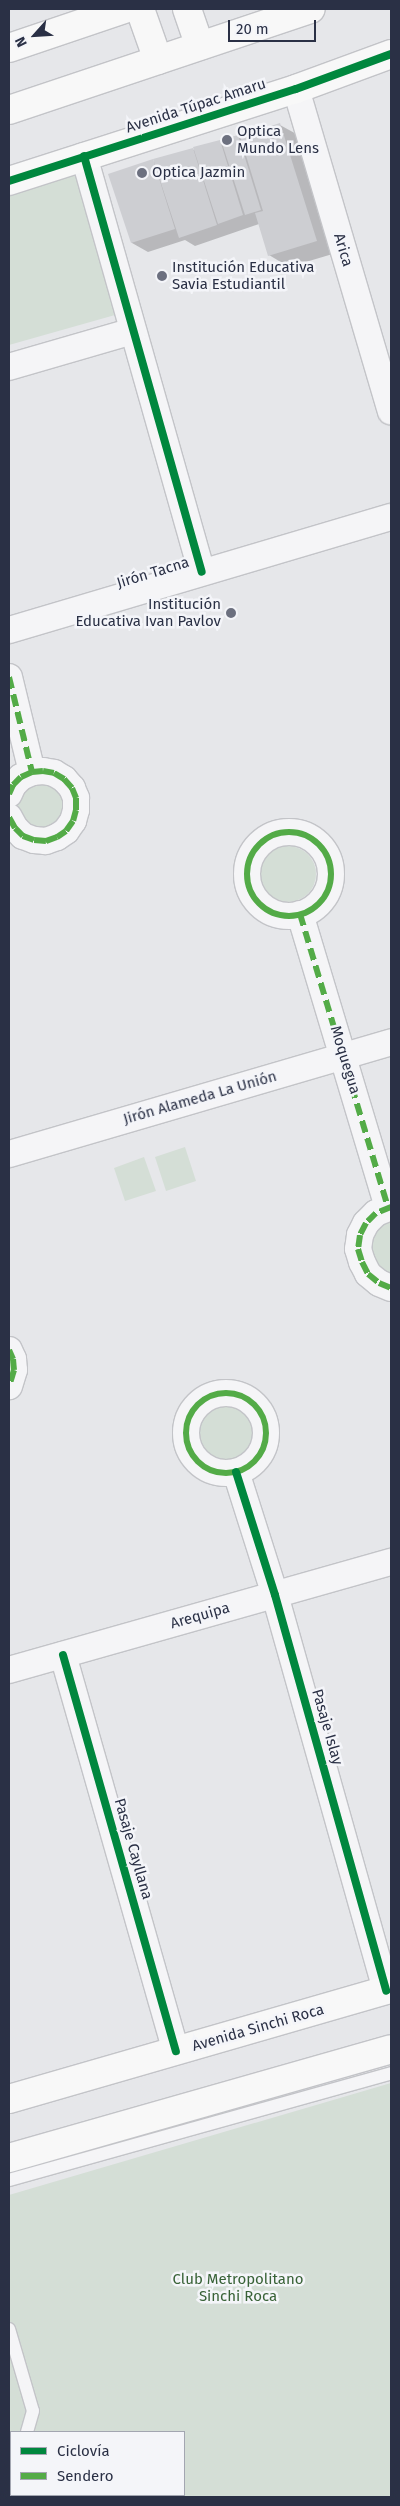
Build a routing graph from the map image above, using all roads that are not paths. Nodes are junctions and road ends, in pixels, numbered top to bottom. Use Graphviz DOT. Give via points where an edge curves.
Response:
graph roads {
  1 [pos="124,9"];
  2 [pos="140,9"];
  3 [pos="187,9"];
  4 [pos="311,9"];
  5 [pos="200,46"];
  6 [pos="9,48"];
  7 [pos="391,54"];
  8 [pos="158,60"];
  9 [pos="296,89"];
  10 [pos="9,110"];
  11 [pos="84,156"];
  12 [pos="9,181"];
  13 [pos="133,331"];
  14 [pos="9,367"];
  15 [pos="389,395"];
  16 [pos="391,517"];
  17 [pos="202,572"];
  18 [pos="9,630"];
  19 [pos="9,677"];
  20 [pos="32,772"];
  21 [pos="9,794"];
  22 [pos="9,816"];
  23 [pos="300,914"];
  24 [pos="391,1042"];
  25 [pos="344,1056"];
  26 [pos="9,1154"];
  27 [pos="390,1207"];
  28 [pos="391,1288"];
  29 [pos="9,1350"];
  30 [pos="9,1386"];
  31 [pos="236,1472"];
  32 [pos="391,1562"];
  33 [pos="276,1594"];
  34 [pos="63,1655"];
  35 [pos="9,1670"];
  36 [pos="389,1990"];
  37 [pos="391,2049"];
  38 [pos="176,2051"];
  39 [pos="391,2072"];
  40 [pos="9,2099"];
  41 [pos="9,2158"];
  42 [pos="9,2180"];
  43 [pos="9,2330"];
  44 [pos="27,2431"];
  1 -- 6 [label="main road"];
  2 -- 8 [label="main road"];
  3 -- 5 [label="main road"];
  4 -- 5 [label="main road"];
  5 -- 8 [label="main road"];
  7 -- 9 [label="main road, Avenida Túpac Amaru"];
  8 -- 10 [label="main road"];
  9 -- 11 [label="main road, Avenida Túpac Amaru"];
  9 -- 15 [label="street, Arica"];
  11 -- 12 [label="main road, Avenida Túpac Amaru"];
  11 -- 13 [label="street"];
  13 -- 14 [label="street"];
  13 -- 17 [label="street"];
  16 -- 17 [label="street, Jirón Tacna"];
  17 -- 18 [label="street, Jirón Tacna"];
  19 -- 20 [label="street"];
  20 -- 21 [label="street" via="21,777"];
  20 -- 22 [label="street" via="54,773 72,788 76,798 73,821 57,837 34,840 15,828"];
  23 -- 25 [label="street, Moquegua"];
  24 -- 25 [label="street, Jirón Alameda La Unión"];
  25 -- 26 [label="street, Jirón Alameda La Unión"];
  25 -- 27 [label="street, Moquegua"];
  27 -- 28 [label="street, Moquegua" via="376,1213 366,1223 358,1249 368,1274"];
  29 -- 30 [label="street" via="14,1370"];
  31 -- 33 [label="street, Pasaje Islay"];
  32 -- 33 [label="street, Arequipa"];
  33 -- 34 [label="street, Arequipa"];
  33 -- 36 [label="street, Pasaje Islay"];
  34 -- 35 [label="street, Arequipa"];
  34 -- 38 [label="street, Pasaje Cayllana"];
  36 -- 38 [label="main road, Avenida Sinchi Roca"];
  37 -- 41 [label="main road"];
  38 -- 40 [label="main road, Avenida Sinchi Roca"];
  39 -- 42 [label="lane"];
  43 -- 44 [label="lane" via="34,2411"];
}
